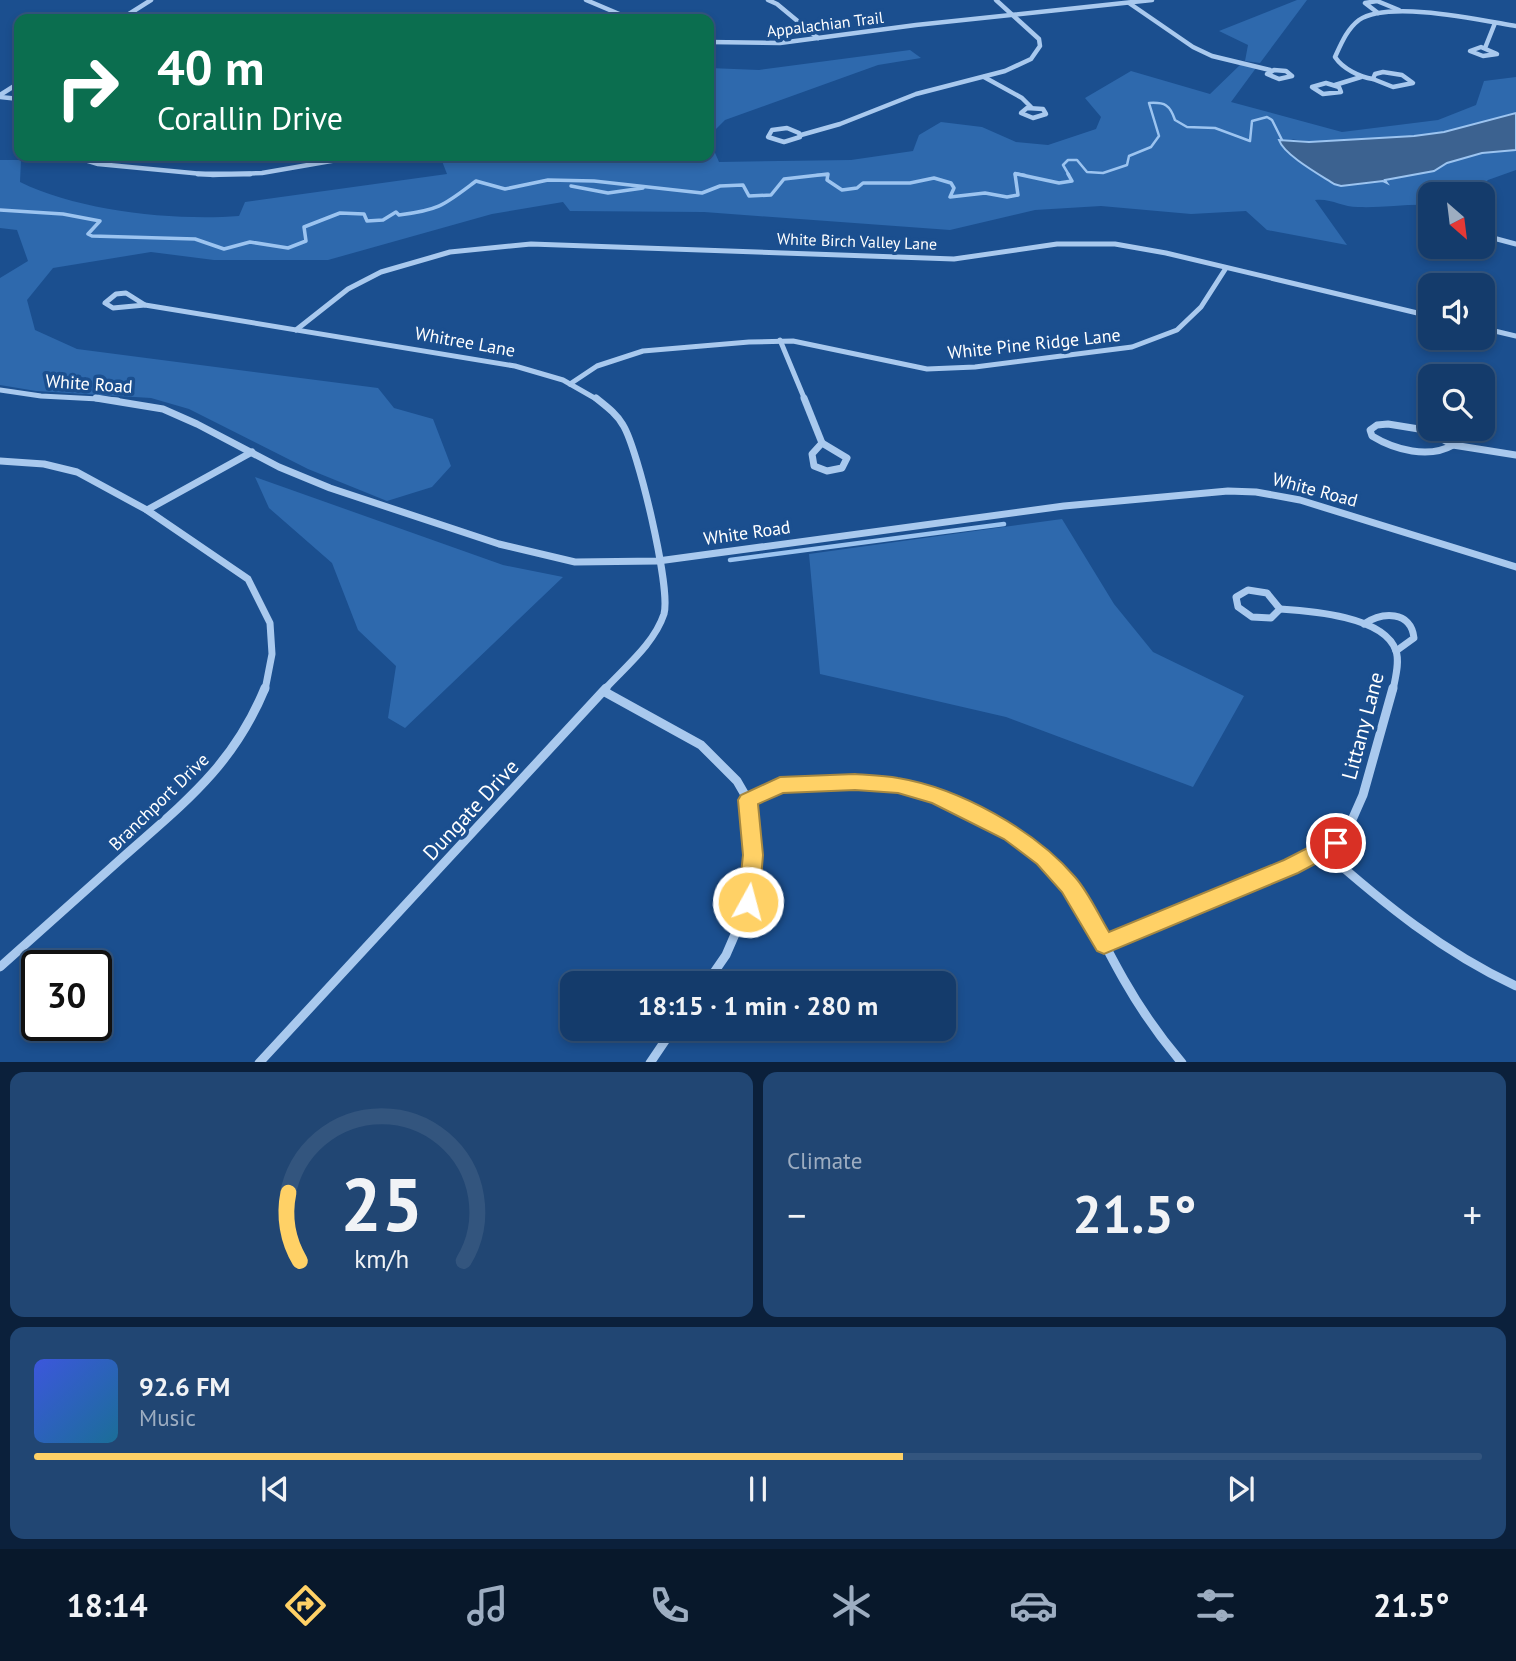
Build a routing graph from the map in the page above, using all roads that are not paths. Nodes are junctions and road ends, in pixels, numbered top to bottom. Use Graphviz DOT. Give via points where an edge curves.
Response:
graph roads {
  1 [pos="151,0"];
  2 [pos="586,0"];
  3 [pos="768,0"];
  4 [pos="996,0"];
  5 [pos="1152,0"];
  6 [pos="1129,3"];
  7 [pos="1400,10"];
  8 [pos="1378,13"];
  9 [pos="129,14"];
  10 [pos="619,14"];
  11 [pos="1014,15"];
  12 [pos="1496,23"];
  13 [pos="1516,26"];
  14 [pos="818,38"];
  15 [pos="714,42"];
  16 [pos="1485,48"];
  17 [pos="1270,70"];
  18 [pos="984,77"];
  19 [pos="1361,77"];
  20 [pos="1373,79"];
  21 [pos="1335,85"];
  22 [pos="1031,107"];
  23 [pos="801,135"];
  24 [pos="88,161"];
  25 [pos="331,161"];
  26 [pos="1495,238"];
  27 [pos="1516,244"];
  28 [pos="1226,268"];
  29 [pos="145,305"];
  30 [pos="1418,313"];
  31 [pos="296,330"];
  32 [pos="1495,331"];
  33 [pos="1516,336"];
  34 [pos="780,340"];
  35 [pos="570,384"];
  36 [pos="0,390"];
  37 [pos="822,443"];
  38 [pos="1453,445"];
  39 [pos="252,452"];
  40 [pos="1516,455"];
  41 [pos="0,461"];
  42 [pos="147,510"];
  43 [pos="658,561"];
  44 [pos="1516,567"];
  45 [pos="1280,609"];
  46 [pos="1364,624"];
  47 [pos="1396,651"];
  48 [pos="605,692"];
  49 [pos="748,800"];
  50 [pos="1323,850"];
  51 [pos="1104,944"];
  52 [pos="0,967"];
  53 [pos="715,971"];
  54 [pos="1516,986"];
  55 [pos="665,1041"];
  56 [pos="259,1062"];
  57 [pos="650,1062"];
  58 [pos="1182,1062"];
  1 -- 9 [label="street"];
  2 -- 10 [label="street"];
  3 -- 14 [label="street"];
  4 -- 11 [label="street"];
  5 -- 6 [label="street, Appalachian Trail"];
  6 -- 11 [label="street, Appalachian Trail"];
  6 -- 17 [label="street" via="1193,47"];
  7 -- 8 [label="street"];
  7 -- 8 [label="street" via="1377,1 1365,3"];
  7 -- 12 [label="street"];
  8 -- 19 [label="street" via="1358,20 1335,57"];
  11 -- 14 [label="street, Appalachian Trail"];
  11 -- 18 [label="street" via="1034,32 1040,46 1031,59"];
  12 -- 13 [label="street"];
  12 -- 16 [label="street"];
  14 -- 15 [label="street, Appalachian Trail" via="761,44"];
  16 -- 16 [label="street" via="1474,48 1470,51 1483,56 1497,54"];
  17 -- 17 [label="street" via="1267,74 1275,78 1292,76"];
  18 -- 22 [label="street"];
  18 -- 23 [label="street" via="916,94"];
  19 -- 20 [label="street"];
  19 -- 21 [label="street"];
  20 -- 20 [label="street" via="1392,87 1413,83 1396,73 1378,73"];
  21 -- 21 [label="street" via="1318,83 1312,87 1323,94 1341,92"];
  22 -- 22 [label="street" via="1021,113 1031,118 1046,114"];
  23 -- 23 [label="street" via="782,128 768,134 770,139 784,142"];
  24 -- 25 [label="street" via="213,175 262,173"];
  26 -- 27 [label="street"];
  28 -- 30 [label="street, White Birch Valley Lane"];
  28 -- 31 [label="street, White Birch Valley Lane" via="1139,247 1096,242 954,259 531,244 450,252 381,272 348,289"];
  28 -- 34 [label="street, White Pine Ridge Lane" via="1201,307 1177,330 1132,347 927,369"];
  29 -- 29 [label="street, Whitree Lane" via="113,308 105,303 128,293"];
  29 -- 31 [label="street, Whitree Lane"];
  31 -- 35 [label="street, Whitree Lane" via="530,369"];
  32 -- 33 [label="street"];
  34 -- 35 [label="street, White Pine Ridge Lane" via="643,351 597,366"];
  34 -- 37 [label="street"];
  35 -- 43 [label="street, Whitree Lane" via="607,407 623,425"];
  36 -- 39 [label="street, White Road" via="134,402 194,421"];
  37 -- 37 [label="street" via="812,454 814,466 827,471 842,468 847,457"];
  38 -- 38 [label="street" via="1434,452 1392,446 1371,436 1370,430 1388,424 1425,430"];
  38 -- 40 [label="street"];
  39 -- 42 [label="street"];
  39 -- 43 [label="street, White Road" via="354,497 525,553 600,564"];
  41 -- 42 [label="street, Branchport Drive" via="70,470"];
  42 -- 52 [label="street, Branchport Drive" via="248,579 270,623 272,654 267,684 251,722 197,792"];
  43 -- 44 [label="street, White Road" via="1076,505 1228,491 1289,498"];
  43 -- 48 [label="street, Dungate Drive" via="665,609 652,638"];
  45 -- 45 [label="street, Littany Lane" via="1277,600 1265,592 1250,589 1236,597 1238,607 1252,617 1271,618"];
  45 -- 46 [label="street, Littany Lane"];
  46 -- 47 [label="street, Littany Lane" via="1385,637"];
  46 -- 47 [label="street, Littany Lane" via="1382,614 1409,623 1414,638"];
  47 -- 50 [label="street, Littany Lane" via="1397,671 1370,778 1349,828"];
  48 -- 49 [label="street" via="701,746 737,781"];
  48 -- 56 [label="street, Dungate Drive"];
  49 -- 51 [label="street" via="780,785 816,782 898,786 937,796 1012,833 1044,858 1070,886"];
  49 -- 53 [label="street" via="753,855 748,902"];
  50 -- 51 [label="street, Littany Lane"];
  50 -- 54 [label="street" via="1403,921 1481,971"];
  51 -- 58 [label="street" via="1140,1007"];
  55 -- 57 [label="street"];
}
